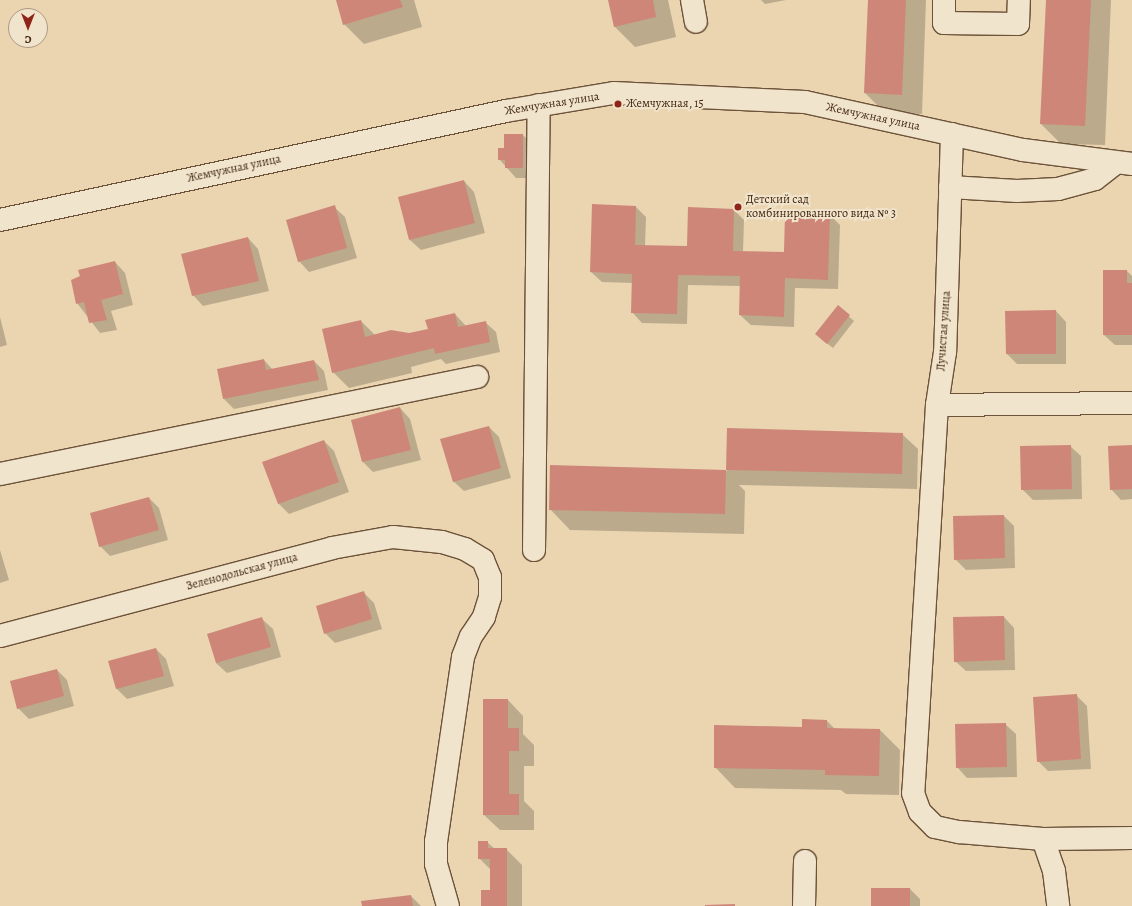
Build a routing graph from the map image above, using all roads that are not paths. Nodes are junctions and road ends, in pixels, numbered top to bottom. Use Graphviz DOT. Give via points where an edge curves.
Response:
graph roads {
  1 [pos="692,0"];
  2 [pos="944,0"];
  3 [pos="1019,0"];
  4 [pos="696,22"];
  5 [pos="539,105"];
  6 [pos="952,134"];
  7 [pos="1123,164"];
  8 [pos="950,187"];
  9 [pos="0,220"];
  10 [pos="477,377"];
  11 [pos="1132,403"];
  12 [pos="937,405"];
  13 [pos="0,474"];
  14 [pos="534,550"];
  15 [pos="0,636"];
  16 [pos="1132,838"];
  17 [pos="1043,839"];
  18 [pos="805,861"];
  19 [pos="448,906"];
  20 [pos="804,906"];
  21 [pos="1058,906"];
  1 -- 4 [label="street"];
  2 -- 3 [label="street" via="944,23 1018,24"];
  5 -- 6 [label="street, Жемчужная улица" via="614,93 805,102"];
  5 -- 9 [label="street, Жемчужная улица"];
  5 -- 14 [label="street"];
  6 -- 7 [label="street, Жемчужная улица" via="1023,150"];
  6 -- 8 [label="street, Лучистая улица"];
  7 -- 8 [label="street" via="1095,180 1058,189 1017,191"];
  8 -- 12 [label="street, Лучистая улица" via="945,352"];
  10 -- 13 [label="street"];
  11 -- 12 [label="street"];
  12 -- 17 [label="street, Лучистая улица" via="913,794 920,812 935,826 958,832"];
  15 -- 19 [label="street, Зеленодольская улица" via="332,548 393,537 442,542 465,549 483,560 490,577 490,597 484,617 471,636 463,657 436,841 436,864"];
  16 -- 17 [label="street, Лучистая улица"];
  17 -- 21 [label="street" via="1054,871"];
  18 -- 20 [label="street"];
}
